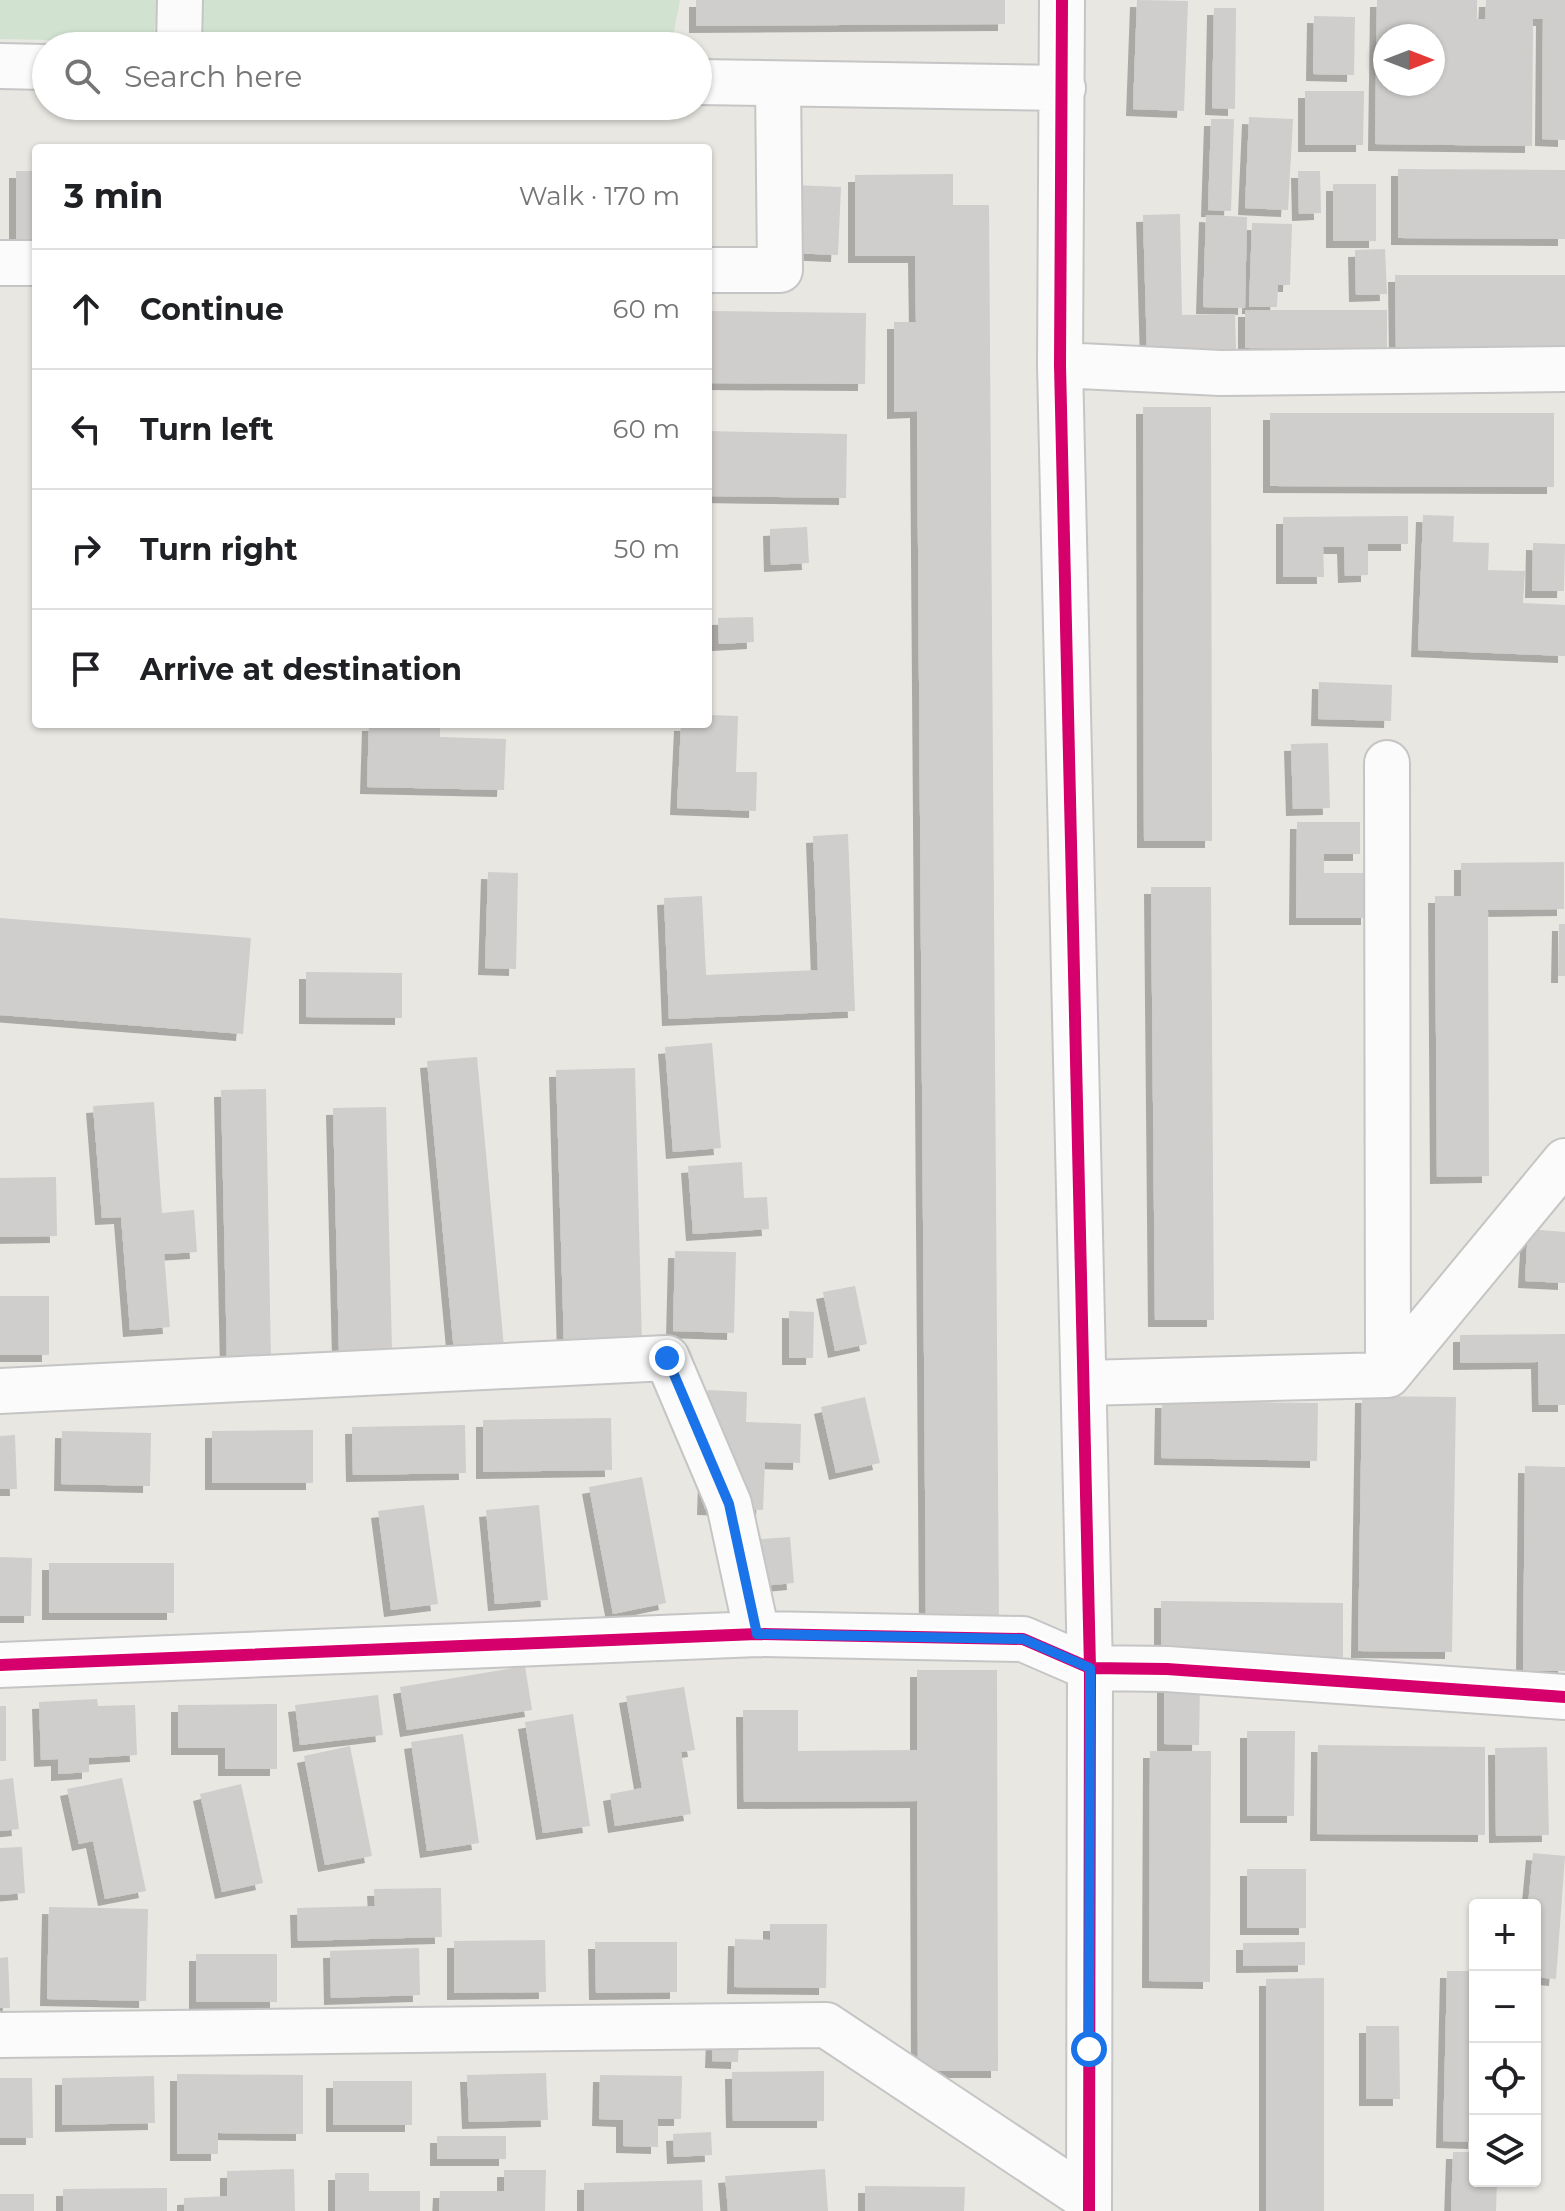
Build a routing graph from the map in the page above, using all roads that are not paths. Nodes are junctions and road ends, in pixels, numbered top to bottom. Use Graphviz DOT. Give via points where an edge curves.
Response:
graph roads {
  1 [pos="180,0"];
  2 [pos="1062,0"];
  3 [pos="179,32"];
  4 [pos="0,66"];
  5 [pos="32,67"];
  6 [pos="712,82"];
  7 [pos="778,84"];
  8 [pos="1063,88"];
  9 [pos="0,263"];
  10 [pos="32,263"];
  11 [pos="712,270"];
  12 [pos="1060,365"];
  13 [pos="1565,369"];
  14 [pos="1387,763"];
  15 [pos="1565,1161"];
  16 [pos="1388,1375"];
  17 [pos="1084,1383"];
  18 [pos="0,1391"];
  19 [pos="757,1634"];
  20 [pos="0,1665"];
  21 [pos="1090,1668"];
  22 [pos="1565,1697"];
  23 [pos="0,2035"];
  24 [pos="1089,2206"];
  1 -- 3 [label="street"];
  2 -- 8 [label="street"];
  4 -- 5 [label="street"];
  6 -- 7 [label="street"];
  7 -- 8 [label="street"];
  7 -- 11 [label="street" via="780,270"];
  8 -- 12 [label="street"];
  9 -- 10 [label="street"];
  12 -- 13 [label="street" via="1220,373"];
  12 -- 17 [label="street"];
  14 -- 16 [label="street"];
  15 -- 16 [label="street"];
  16 -- 17 [label="street"];
  17 -- 21 [label="street"];
  18 -- 19 [label="street" via="667,1358 729,1504"];
  19 -- 20 [label="street"];
  19 -- 21 [label="street" via="1023,1639"];
  21 -- 22 [label="street"];
  21 -- 24 [label="street"];
  23 -- 24 [label="street" via="826,2025"];
}
